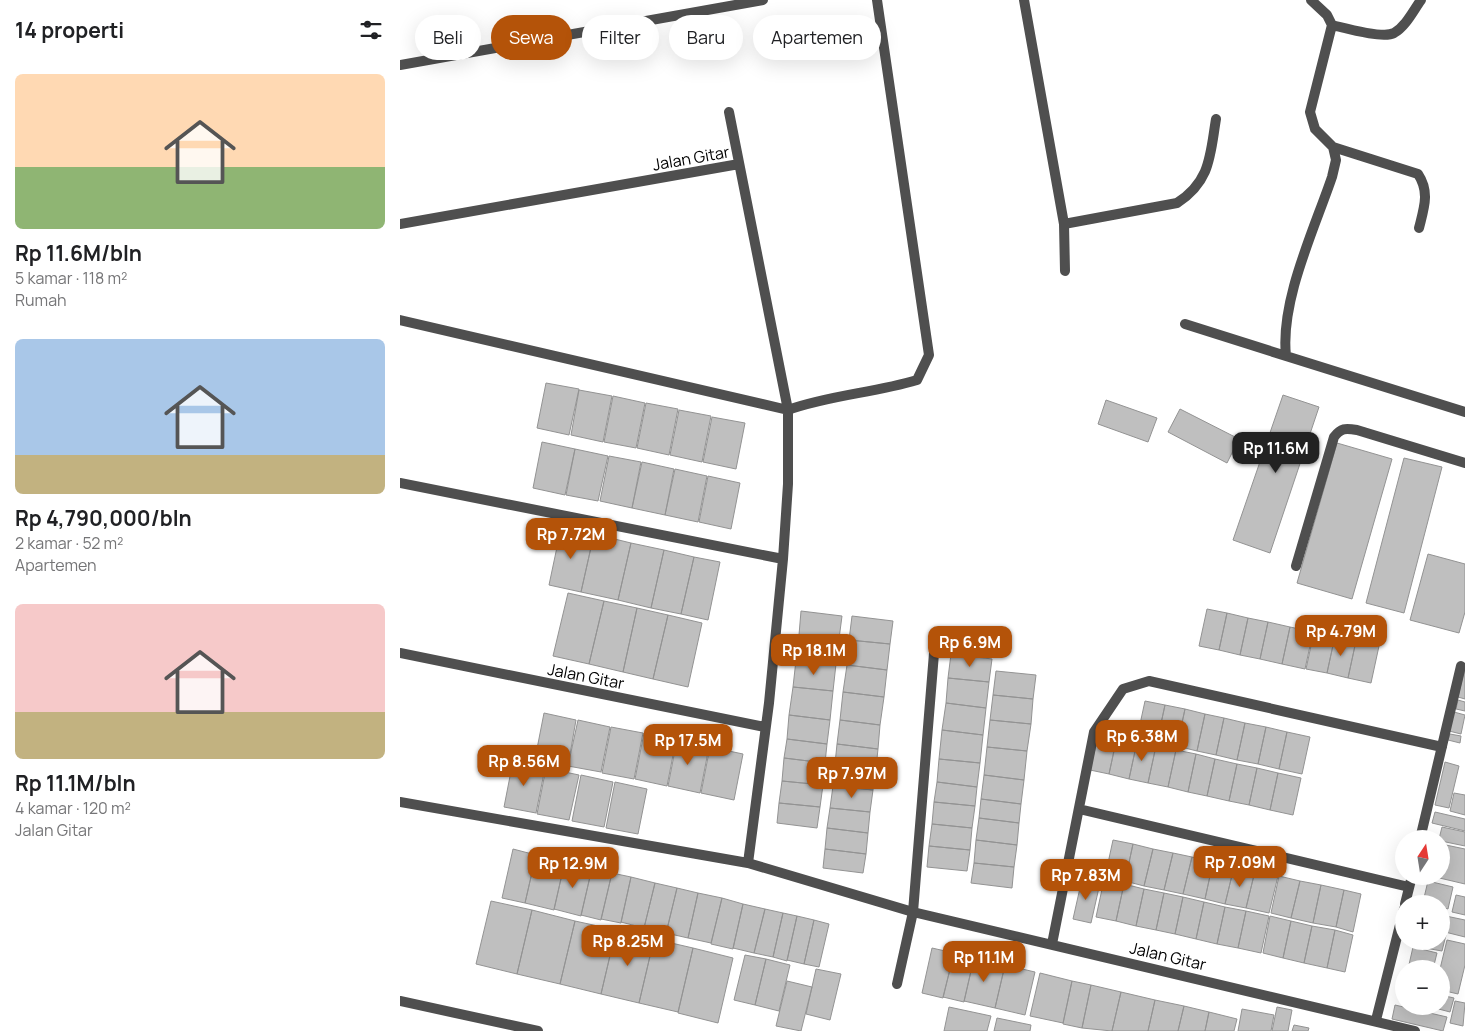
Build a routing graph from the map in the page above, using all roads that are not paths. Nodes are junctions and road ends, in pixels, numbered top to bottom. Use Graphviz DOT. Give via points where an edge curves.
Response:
graph roads {
  1 [pos="763,0"];
  2 [pos="877,0"];
  3 [pos="1024,0"];
  4 [pos="1311,0"];
  5 [pos="1421,0"];
  6 [pos="1332,25"];
  7 [pos="400,65"];
  8 [pos="729,112"];
  9 [pos="1216,119"];
  10 [pos="1333,147"];
  11 [pos="739,164"];
  12 [pos="400,224"];
  13 [pos="1064,224"];
  14 [pos="1419,228"];
  15 [pos="1065,271"];
  16 [pos="400,320"];
  17 [pos="1185,324"];
  18 [pos="1286,356"];
  19 [pos="788,410"];
  20 [pos="1465,412"];
  21 [pos="1465,462"];
  22 [pos="400,483"];
  23 [pos="783,559"];
  24 [pos="1296,566"];
  25 [pos="935,641"];
  26 [pos="400,654"];
  27 [pos="1461,666"];
  28 [pos="765,727"];
  29 [pos="1442,747"];
  30 [pos="400,802"];
  31 [pos="1079,809"];
  32 [pos="1422,830"];
  33 [pos="748,863"];
  34 [pos="1395,879"];
  35 [pos="913,912"];
  36 [pos="1052,944"];
  37 [pos="1395,944"];
  38 [pos="897,984"];
  39 [pos="400,1001"];
  40 [pos="1376,1020"];
  41 [pos="538,1031"];
  42 [pos="1415,1031"];
  1 -- 7 [label="street"];
  2 -- 19 [label="street" via="929,355 916,380 813,401"];
  3 -- 13 [label="street"];
  4 -- 6 [label="street" via="1327,15"];
  5 -- 6 [label="street" via="1406,23 1393,34 1380,35"];
  6 -- 10 [label="street" via="1310,112 1315,129"];
  8 -- 11 [label="street"];
  9 -- 13 [label="street" via="1208,168 1193,193 1177,203"];
  10 -- 14 [label="street" via="1418,174 1424,184 1425,202"];
  10 -- 18 [label="street" via="1336,160 1332,177 1288,307 1284,338"];
  11 -- 12 [label="street, Jalan Gitar"];
  11 -- 19 [label="street, Jalan Gitar"];
  13 -- 15 [label="street"];
  16 -- 19 [label="street"];
  17 -- 18 [label="street"];
  18 -- 20 [label="street"];
  19 -- 23 [label="street, Jalan Gitar"];
  21 -- 24 [label="street" via="1357,430 1339,430 1334,437"];
  22 -- 23 [label="street"];
  23 -- 28 [label="street, Jalan Gitar"];
  25 -- 35 [label="street"];
  26 -- 28 [label="street, Jalan Gitar"];
  27 -- 29 [label="street"];
  28 -- 33 [label="street, Jalan Gitar"];
  29 -- 31 [label="street" via="1148,682 1123,689 1094,732"];
  29 -- 32 [label="street"];
  30 -- 33 [label="street, Jalan Gitar"];
  31 -- 34 [label="street"];
  31 -- 36 [label="street"];
  33 -- 35 [label="street, Jalan Gitar"];
  35 -- 36 [label="street, Jalan Gitar"];
  35 -- 38 [label="street"];
  36 -- 40 [label="street, Jalan Gitar"];
  37 -- 40 [label="street"];
  39 -- 41 [label="street"];
  40 -- 42 [label="street, Jalan Gitar"];
}
